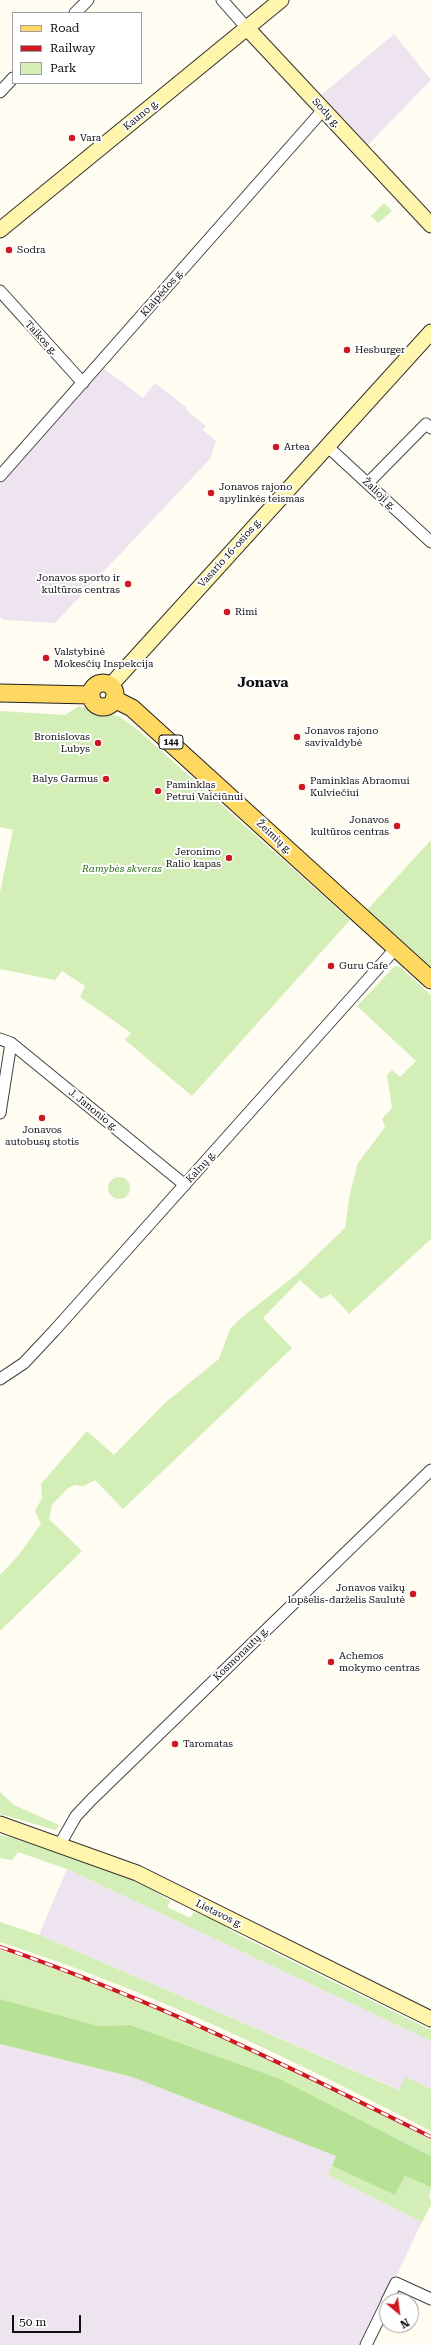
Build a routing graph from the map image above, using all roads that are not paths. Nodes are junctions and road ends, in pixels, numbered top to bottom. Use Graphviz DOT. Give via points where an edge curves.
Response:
graph roads {
  1 [pos="88,0"];
  2 [pos="222,0"];
  3 [pos="281,0"];
  4 [pos="76,12"];
  5 [pos="247,28"];
  6 [pos="12,79"];
  7 [pos="0,92"];
  8 [pos="323,110"];
  9 [pos="431,225"];
  10 [pos="0,230"];
  11 [pos="0,291"];
  12 [pos="431,332"];
  13 [pos="83,383"];
  14 [pos="431,428"];
  15 [pos="327,446"];
  16 [pos="0,476"];
  17 [pos="368,484"];
  18 [pos="431,542"];
  19 [pos="112,692"];
  20 [pos="0,693"];
  21 [pos="396,948"];
  22 [pos="431,980"];
  23 [pos="0,1039"];
  24 [pos="11,1043"];
  25 [pos="0,1113"];
  26 [pos="185,1185"];
  27 [pos="0,1379"];
  28 [pos="431,1470"];
  29 [pos="0,1824"];
  30 [pos="60,1844"];
  31 [pos="431,2019"];
  32 [pos="391,2293"];
  33 [pos="418,2293"];
  34 [pos="419,2294"];
  35 [pos="431,2299"];
  36 [pos="379,2318"];
  37 [pos="366,2345"];
  1 -- 4 [label="street"];
  2 -- 5 [label="street, Sodų g."];
  3 -- 5 [label="main road, Kauno g."];
  5 -- 8 [label="main road, Sodų g."];
  5 -- 10 [label="main road, Kauno g."];
  6 -- 7 [label="street"];
  8 -- 9 [label="main road, Sodų g."];
  8 -- 13 [label="street, Klaipėdos g."];
  11 -- 13 [label="street, Taikos g."];
  12 -- 15 [label="main road, Vasario 16-osios g."];
  13 -- 16 [label="street, Klaipėdos g."];
  14 -- 17 [label="street" via="426,424"];
  15 -- 17 [label="street, Žalioji g."];
  15 -- 19 [label="main road, Vasario 16-osios g."];
  17 -- 18 [label="street, Žalioji g."];
  19 -- 20 [label="main road" via="100,683 93,688 91,695"];
  19 -- 21 [label="main road, Žeimių g. / 144"];
  21 -- 22 [label="main road, Žeimių g. / 144"];
  21 -- 26 [label="street, Kalnų g."];
  23 -- 24 [label="street, J. Janonio g."];
  24 -- 25 [label="street"];
  24 -- 26 [label="street, J. Janonio g."];
  26 -- 27 [label="street, Kalnų g." via="24,1363"];
  28 -- 30 [label="street, Kosmonautų g." via="82,1810 69,1826"];
  29 -- 30 [label="main road, Lietavos g."];
  30 -- 31 [label="main road, Lietavos g." via="137,1873"];
  32 -- 33 [label="street" via="396,2283"];
  34 -- 35 [label="street"];
  36 -- 37 [label="street"];
}
